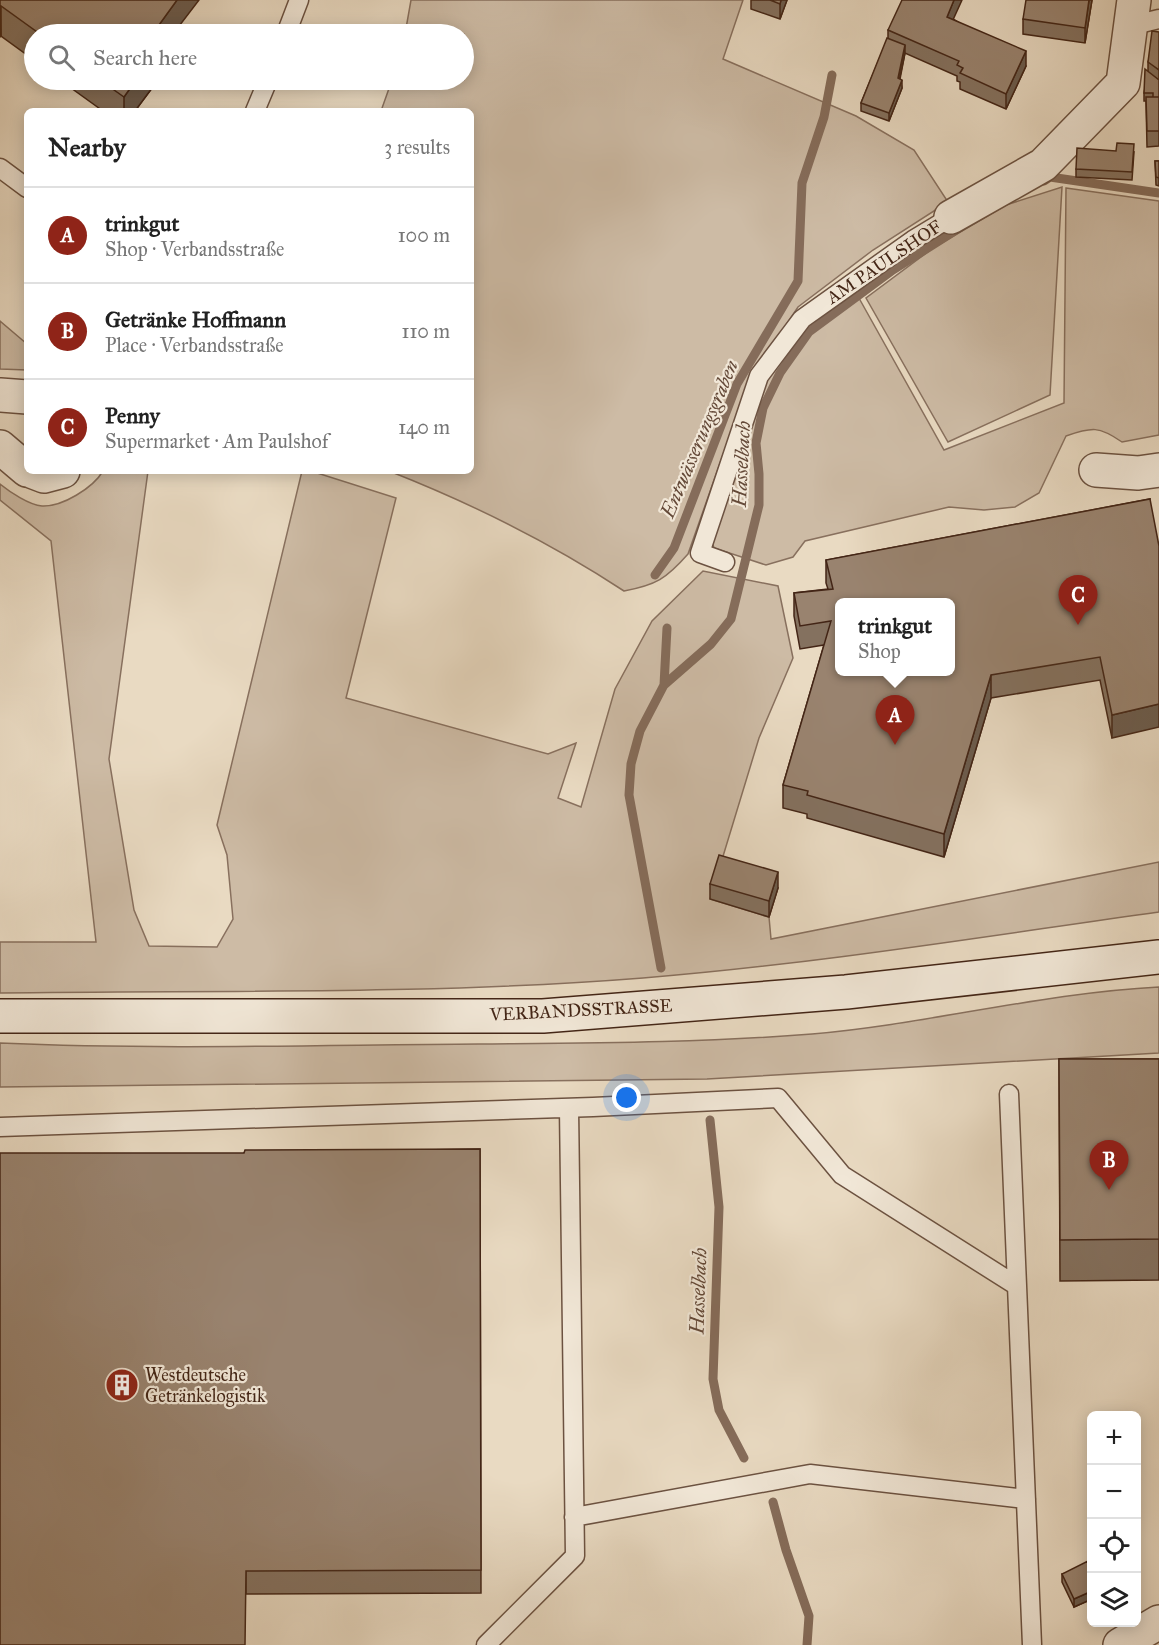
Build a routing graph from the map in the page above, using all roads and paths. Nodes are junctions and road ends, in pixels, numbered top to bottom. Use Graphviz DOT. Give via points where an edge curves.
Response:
graph roads {
  1 [pos="299,0"];
  2 [pos="1141,15"];
  3 [pos="290,24"];
  4 [pos="263,90"];
  5 [pos="256,108"];
  6 [pos="0,168"];
  7 [pos="24,186"];
  8 [pos="951,217"];
  9 [pos="0,395"];
  10 [pos="24,397"];
  11 [pos="0,447"];
  12 [pos="24,466"];
  13 [pos="1096,470"];
  14 [pos="1159,470"];
  15 [pos="725,562"];
  16 [pos="1159,957"];
  17 [pos="0,1016"];
  18 [pos="1009,1094"];
  19 [pos="569,1108"];
  20 [pos="0,1127"];
  21 [pos="1017,1286"];
  22 [pos="1026,1499"];
  23 [pos="574,1517"];
  24 [pos="1159,1622"];
  25 [pos="486,1645"];
  26 [pos="1032,1645"];
  27 [pos="1120,1645"];
  1 -- 3 [label="lane"];
  2 -- 8 [label="main road, AM PAULSHOF" via="1123,83 1043,165"];
  4 -- 5 [label="lane"];
  6 -- 7 [label="lane"];
  8 -- 15 [label="lane, AM PAULSHOF" via="802,319 759,376 700,553"];
  9 -- 10 [label="main road"];
  11 -- 12 [label="main road"];
  13 -- 14 [label="main road"];
  16 -- 17 [label="main road, VERBANDSSTRASSE" via="846,992 543,1016"];
  18 -- 21 [label="lane"];
  19 -- 20 [label="lane"];
  19 -- 21 [label="lane" via="778,1098 842,1175"];
  19 -- 23 [label="lane"];
  21 -- 22 [label="lane"];
  22 -- 23 [label="lane" via="810,1474"];
  22 -- 26 [label="lane"];
  23 -- 25 [label="lane" via="575,1556"];
  24 -- 27 [label="main road"];
}
